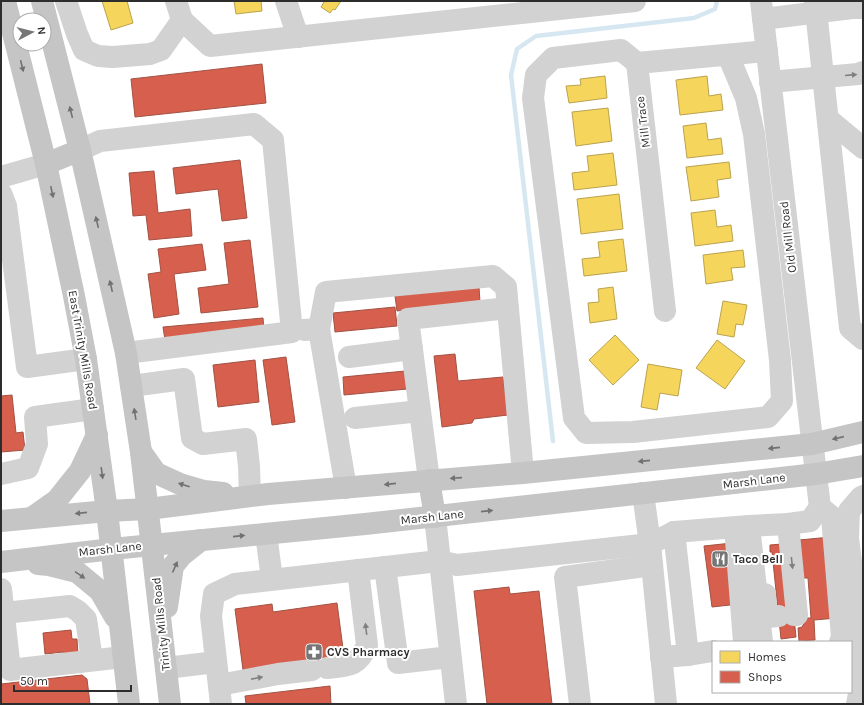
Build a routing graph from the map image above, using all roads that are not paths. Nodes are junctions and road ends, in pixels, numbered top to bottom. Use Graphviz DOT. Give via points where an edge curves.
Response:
graph roads {
  1 [pos="5,1"];
  2 [pos="42,1"];
  3 [pos="66,1"];
  4 [pos="286,1"];
  5 [pos="636,1"];
  6 [pos="815,7"];
  7 [pos="863,8"];
  8 [pos="762,10"];
  9 [pos="179,11"];
  10 [pos="7,31"];
  11 [pos="298,37"];
  12 [pos="767,51"];
  13 [pos="728,55"];
  14 [pos="637,63"];
  15 [pos="863,72"];
  16 [pos="823,77"];
  17 [pos="770,82"];
  18 [pos="828,119"];
  19 [pos="863,148"];
  20 [pos="80,150"];
  21 [pos="46,164"];
  22 [pos="1,177"];
  23 [pos="1,194"];
  24 [pos="508,308"];
  25 [pos="665,311"];
  26 [pos="319,329"];
  27 [pos="292,332"];
  28 [pos="863,339"];
  29 [pos="412,349"];
  30 [pos="126,354"];
  31 [pos="349,357"];
  32 [pos="86,359"];
  33 [pos="131,386"];
  34 [pos="93,409"];
  35 [pos="420,411"];
  36 [pos="355,418"];
  37 [pos="863,432"];
  38 [pos="97,435"];
  39 [pos="812,444"];
  40 [pos="141,452"];
  41 [pos="863,466"];
  42 [pos="1,474"];
  43 [pos="523,474"];
  44 [pos="816,474"];
  45 [pos="429,480"];
  46 [pos="346,488"];
  47 [pos="643,493"];
  48 [pos="250,496"];
  49 [pos="863,496"];
  50 [pos="820,507"];
  51 [pos="148,508"];
  52 [pos="107,511"];
  53 [pos="435,517"];
  54 [pos="32,518"];
  55 [pos="1,521"];
  56 [pos="788,524"];
  57 [pos="748,526"];
  58 [pos="674,532"];
  59 [pos="266,534"];
  60 [pos="200,540"];
  61 [pos="650,544"];
  62 [pos="152,545"];
  63 [pos="112,548"];
  64 [pos="439,561"];
  65 [pos="1,562"];
  66 [pos="652,565"];
  67 [pos="385,567"];
  68 [pos="358,570"];
  69 [pos="272,579"];
  70 [pos="1,589"];
  71 [pos="4,613"];
  72 [pos="119,623"];
  73 [pos="162,632"];
  74 [pos="744,641"];
  75 [pos="762,641"];
  76 [pos="840,641"];
  77 [pos="712,652"];
  78 [pos="688,655"];
  79 [pos="123,657"];
  80 [pos="450,657"];
  81 [pos="661,657"];
  82 [pos="92,660"];
  83 [pos="216,662"];
  84 [pos="166,668"];
  85 [pos="220,695"];
  86 [pos="129,704"];
  87 [pos="170,704"];
  88 [pos="456,704"];
  89 [pos="580,704"];
  90 [pos="666,704"];
  91 [pos="856,704"];
  1 -- 10 [label="main road, East Trinity Mills Road"];
  20 -- 2 [label="main road, one-way"];
  3 -- 9 [label="street" via="84,50 98,56 150,54 161,50"];
  4 -- 11 [label="street"];
  5 -- 11 [label="street"];
  6 -- 7 [label="street"];
  6 -- 8 [label="street"];
  6 -- 16 [label="street"];
  8 -- 12 [label="street, Old Mill Road"];
  9 -- 11 [label="street" via="210,46"];
  10 -- 21 [label="main road, East Trinity Mills Road, one-way"];
  12 -- 13 [label="street"];
  12 -- 17 [label="street, Old Mill Road"];
  13 -- 14 [label="street"];
  13 -- 14 [label="street" via="746,98 754,134 780,360 782,401 768,417 633,432 586,433 574,418 532,98 536,75 553,58 621,50"];
  14 -- 25 [label="street, Mill Trace"];
  16 -- 15 [label="street, one-way"];
  16 -- 17 [label="street"];
  16 -- 18 [label="street"];
  17 -- 39 [label="street, Old Mill Road"];
  18 -- 19 [label="street"];
  18 -- 28 [label="street" via="850,328"];
  20 -- 21 [label="main road"];
  20 -- 27 [label="street" via="100,141 254,124 273,140"];
  30 -- 20 [label="main road, one-way"];
  21 -- 22 [label="street"];
  21 -- 32 [label="main road, East Trinity Mills Road, one-way"];
  23 -- 32 [label="street" via="6,206 27,367"];
  24 -- 26 [label="street" via="506,287 493,276 326,292"];
  24 -- 29 [label="street" via="408,319"];
  24 -- 43 [label="street"];
  26 -- 27 [label="street"];
  26 -- 46 [label="street"];
  27 -- 30 [label="street"];
  29 -- 31 [label="street"];
  29 -- 35 [label="street"];
  30 -- 33 [label="main road"];
  32 -- 34 [label="main road, East Trinity Mills Road"];
  40 -- 33 [label="main road, one-way"];
  33 -- 48 [label="street" via="184,379 192,438 203,444 246,439"];
  34 -- 38 [label="main road, East Trinity Mills Road"];
  34 -- 42 [label="street" via="35,417 37,444 28,468"];
  35 -- 36 [label="street"];
  35 -- 45 [label="street"];
  37 -- 39 [label="main road, one-way"];
  38 -- 52 [label="main road, East Trinity Mills Road, one-way"];
  38 -- 54 [label="main road" via="80,471 57,500"];
  39 -- 43 [label="main road, one-way"];
  39 -- 44 [label="street, Old Mill Road"];
  48 -- 40 [label="main road, one-way" via="204,491 180,484 156,473"];
  40 -- 51 [label="main road"];
  41 -- 44 [label="main road, Marsh Lane"];
  43 -- 45 [label="main road, one-way"];
  44 -- 47 [label="main road, Marsh Lane"];
  44 -- 50 [label="street, Old Mill Road"];
  45 -- 46 [label="main road, one-way"];
  45 -- 53 [label="main road"];
  46 -- 48 [label="main road"];
  53 -- 47 [label="main road, Marsh Lane, one-way"];
  47 -- 61 [label="street"];
  48 -- 51 [label="main road"];
  49 -- 91 [label="street" via="849,511 848,538 862,652 860,689"];
  50 -- 56 [label="street" via="810,521"];
  50 -- 76 [label="street" via="832,517"];
  51 -- 52 [label="main road"];
  51 -- 62 [label="main road"];
  52 -- 54 [label="main road, one-way"];
  52 -- 63 [label="main road, East Trinity Mills Road"];
  53 -- 59 [label="main road, Marsh Lane"];
  53 -- 64 [label="street"];
  54 -- 55 [label="main road"];
  56 -- 57 [label="street"];
  56 -- 57 [label="street, one-way" via="797,615 767,618"];
  57 -- 58 [label="street"];
  57 -- 74 [label="street"];
  57 -- 75 [label="street"];
  58 -- 61 [label="street"];
  58 -- 78 [label="street"];
  60 -- 59 [label="main road, Marsh Lane, one-way"];
  59 -- 69 [label="street"];
  60 -- 62 [label="main road, Marsh Lane"];
  73 -- 60 [label="main road, one-way" via="173,566"];
  61 -- 64 [label="street" via="457,565"];
  61 -- 66 [label="street"];
  62 -- 63 [label="main road, Marsh Lane"];
  62 -- 73 [label="main road, Trinity Mills Road"];
  63 -- 65 [label="main road, Marsh Lane"];
  63 -- 72 [label="main road, East Trinity Mills Road"];
  64 -- 67 [label="street"];
  64 -- 80 [label="street"];
  65 -- 72 [label="main road, one-way" via="49,565 77,572 100,591"];
  66 -- 81 [label="street"];
  66 -- 89 [label="street" via="565,577"];
  67 -- 68 [label="street"];
  67 -- 80 [label="street" via="398,663"];
  68 -- 69 [label="street"];
  85 -- 68 [label="street, one-way" via="278,674 351,665 363,654 367,645"];
  69 -- 83 [label="street" via="235,584 214,594 211,616"];
  70 -- 71 [label="street"];
  71 -- 82 [label="street" via="70,606 86,619"];
  71 -- 82 [label="street" via="10,670"];
  72 -- 79 [label="main road, East Trinity Mills Road"];
  73 -- 84 [label="main road, Trinity Mills Road"];
  77 -- 78 [label="street"];
  78 -- 81 [label="street"];
  79 -- 82 [label="street"];
  79 -- 86 [label="main road, East Trinity Mills Road"];
  80 -- 88 [label="street"];
  81 -- 90 [label="street"];
  83 -- 84 [label="street"];
  83 -- 85 [label="street"];
  84 -- 87 [label="main road, Trinity Mills Road"];
}
